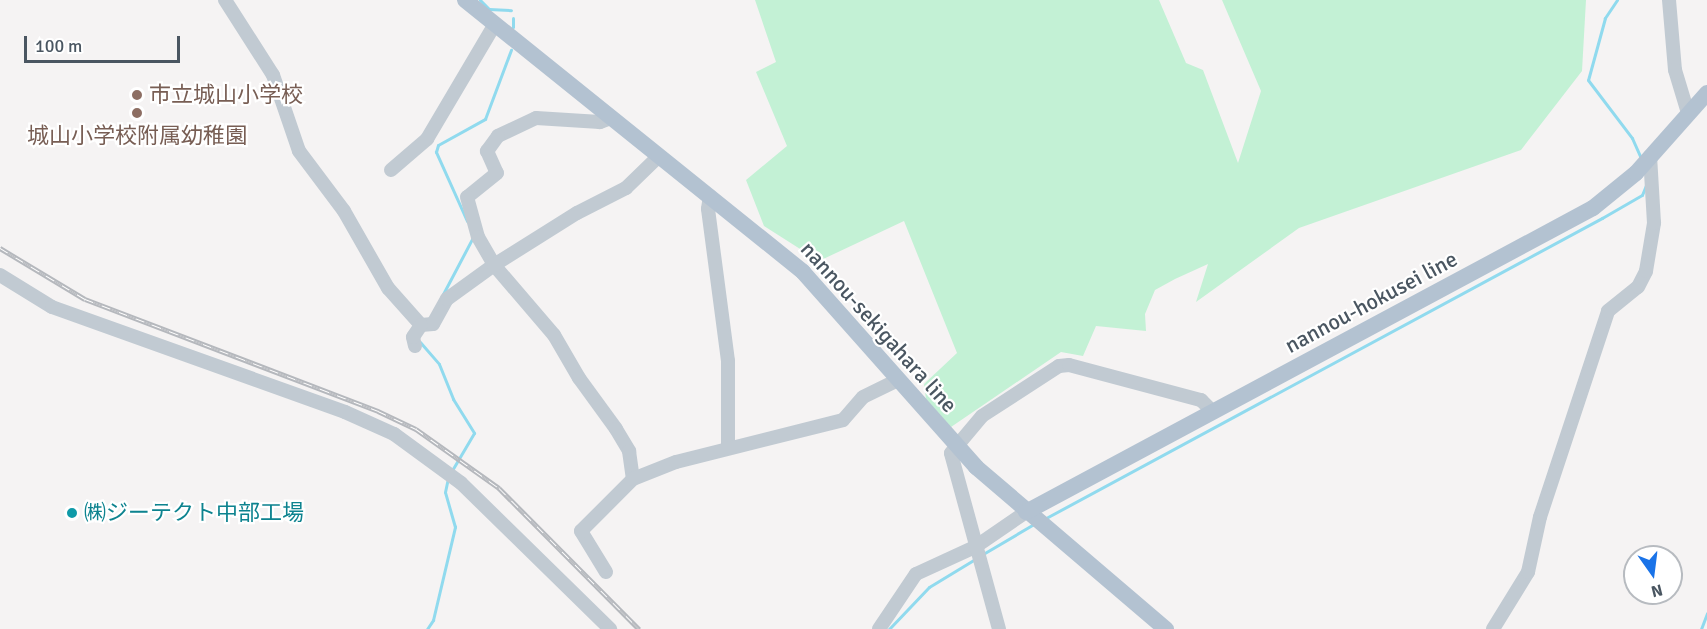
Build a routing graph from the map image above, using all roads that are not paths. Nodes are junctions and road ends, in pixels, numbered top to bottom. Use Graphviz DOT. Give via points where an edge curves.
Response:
graph roads {
  1 [pos="225,0"];
  2 [pos="465,0"];
  3 [pos="1670,0"];
  4 [pos="495,24"];
  5 [pos="1707,93"];
  6 [pos="1688,113"];
  7 [pos="611,118"];
  8 [pos="659,156"];
  9 [pos="1645,163"];
  10 [pos="391,170"];
  11 [pos="710,196"];
  12 [pos="494,265"];
  13 [pos="0,275"];
  14 [pos="426,324"];
  15 [pos="415,346"];
  16 [pos="898,380"];
  17 [pos="1213,412"];
  18 [pos="955,444"];
  19 [pos="728,448"];
  20 [pos="633,480"];
  21 [pos="1026,512"];
  22 [pos="977,554"];
  23 [pos="606,572"];
  24 [pos="610,629"];
  25 [pos="879,629"];
  26 [pos="999,629"];
  27 [pos="1166,629"];
  28 [pos="1493,629"];
  1 -- 14 [label="street" via="273,75 299,151 344,211 388,288"];
  2 -- 4 [label="main road, nannou-sekigahara line"];
  3 -- 6 [label="street" via="1675,70"];
  4 -- 7 [label="main road, nannou-sekigahara line"];
  4 -- 10 [label="street" via="426,139"];
  5 -- 6 [label="main road, nannou-hokusei line"];
  6 -- 9 [label="main road, nannou-hokusei line"];
  7 -- 8 [label="main road, nannou-sekigahara line"];
  7 -- 12 [label="street" via="600,122 536,118 491,141 487,151 497,172 467,197 478,237"];
  8 -- 11 [label="main road, nannou-sekigahara line"];
  8 -- 12 [label="street" via="626,188 577,213"];
  9 -- 17 [label="main road, nannou-hokusei line" via="1593,208"];
  9 -- 28 [label="street" via="1654,201 1646,271 1638,287 1608,311 1540,517 1528,572"];
  11 -- 16 [label="main road, nannou-sekigahara line" via="803,272"];
  11 -- 19 [label="street" via="708,209 728,361"];
  12 -- 14 [label="street" via="447,299"];
  12 -- 20 [label="street" via="554,335 616,429 629,451"];
  13 -- 24 [label="street" via="52,307 369,422 415,447 450,474"];
  14 -- 15 [label="street" via="413,337"];
  16 -- 18 [label="main road, nannou-sekigahara line"];
  16 -- 19 [label="street" via="863,397 843,420"];
  17 -- 18 [label="street" via="1201,400 1059,366 982,416"];
  17 -- 21 [label="main road, nannou-hokusei line"];
  18 -- 21 [label="main road, nannou-sekigahara line"];
  18 -- 22 [label="street" via="951,453 955,479"];
  19 -- 20 [label="street"];
  20 -- 23 [label="street" via="581,531"];
  21 -- 22 [label="street"];
  21 -- 27 [label="main road, nannou-sekigahara line"];
  22 -- 25 [label="street" via="916,574"];
  22 -- 26 [label="street"];
}
